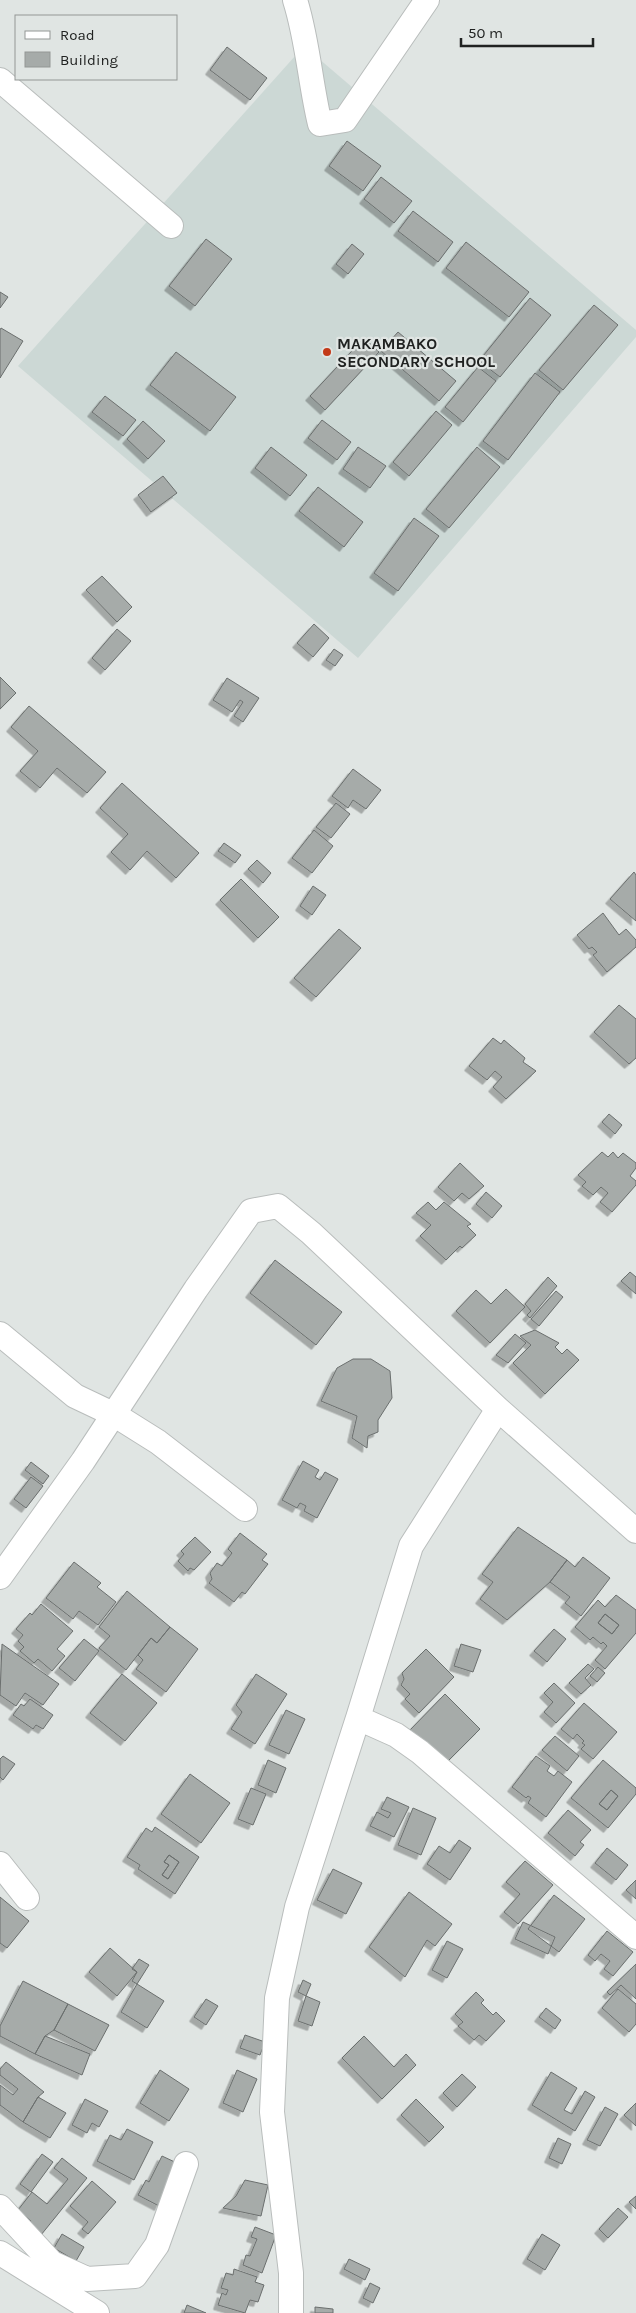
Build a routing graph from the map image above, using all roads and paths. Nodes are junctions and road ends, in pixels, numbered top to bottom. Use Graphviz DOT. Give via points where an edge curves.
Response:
graph roads {
  1 [pos="295,0"];
  2 [pos="427,0"];
  3 [pos="0,80"];
  4 [pos="171,226"];
  5 [pos="0,1334"];
  6 [pos="498,1409"];
  7 [pos="115,1415"];
  8 [pos="244,1510"];
  9 [pos="636,1531"];
  10 [pos="0,1577"];
  11 [pos="358,1718"];
  12 [pos="0,1864"];
  13 [pos="27,1898"];
  14 [pos="636,1937"];
  15 [pos="186,2164"];
  16 [pos="0,2207"];
  17 [pos="0,2253"];
  18 [pos="97,2313"];
  19 [pos="291,2313"];
  1 -- 2 [label="street" via="303,26 320,124 345,120"];
  3 -- 4 [label="street"];
  5 -- 7 [label="street" via="75,1396"];
  6 -- 7 [label="street" via="311,1233 278,1206 251,1210"];
  6 -- 9 [label="street"];
  6 -- 11 [label="street" via="411,1546"];
  7 -- 8 [label="street" via="158,1442"];
  7 -- 10 [label="street"];
  11 -- 14 [label="street" via="396,1735 420,1752"];
  11 -- 19 [label="street" via="297,1907 277,1998 272,2112 291,2273"];
  12 -- 13 [label="street"];
  15 -- 16 [label="street" via="157,2245 135,2276 87,2279 52,2263"];
  17 -- 18 [label="street"];
}
